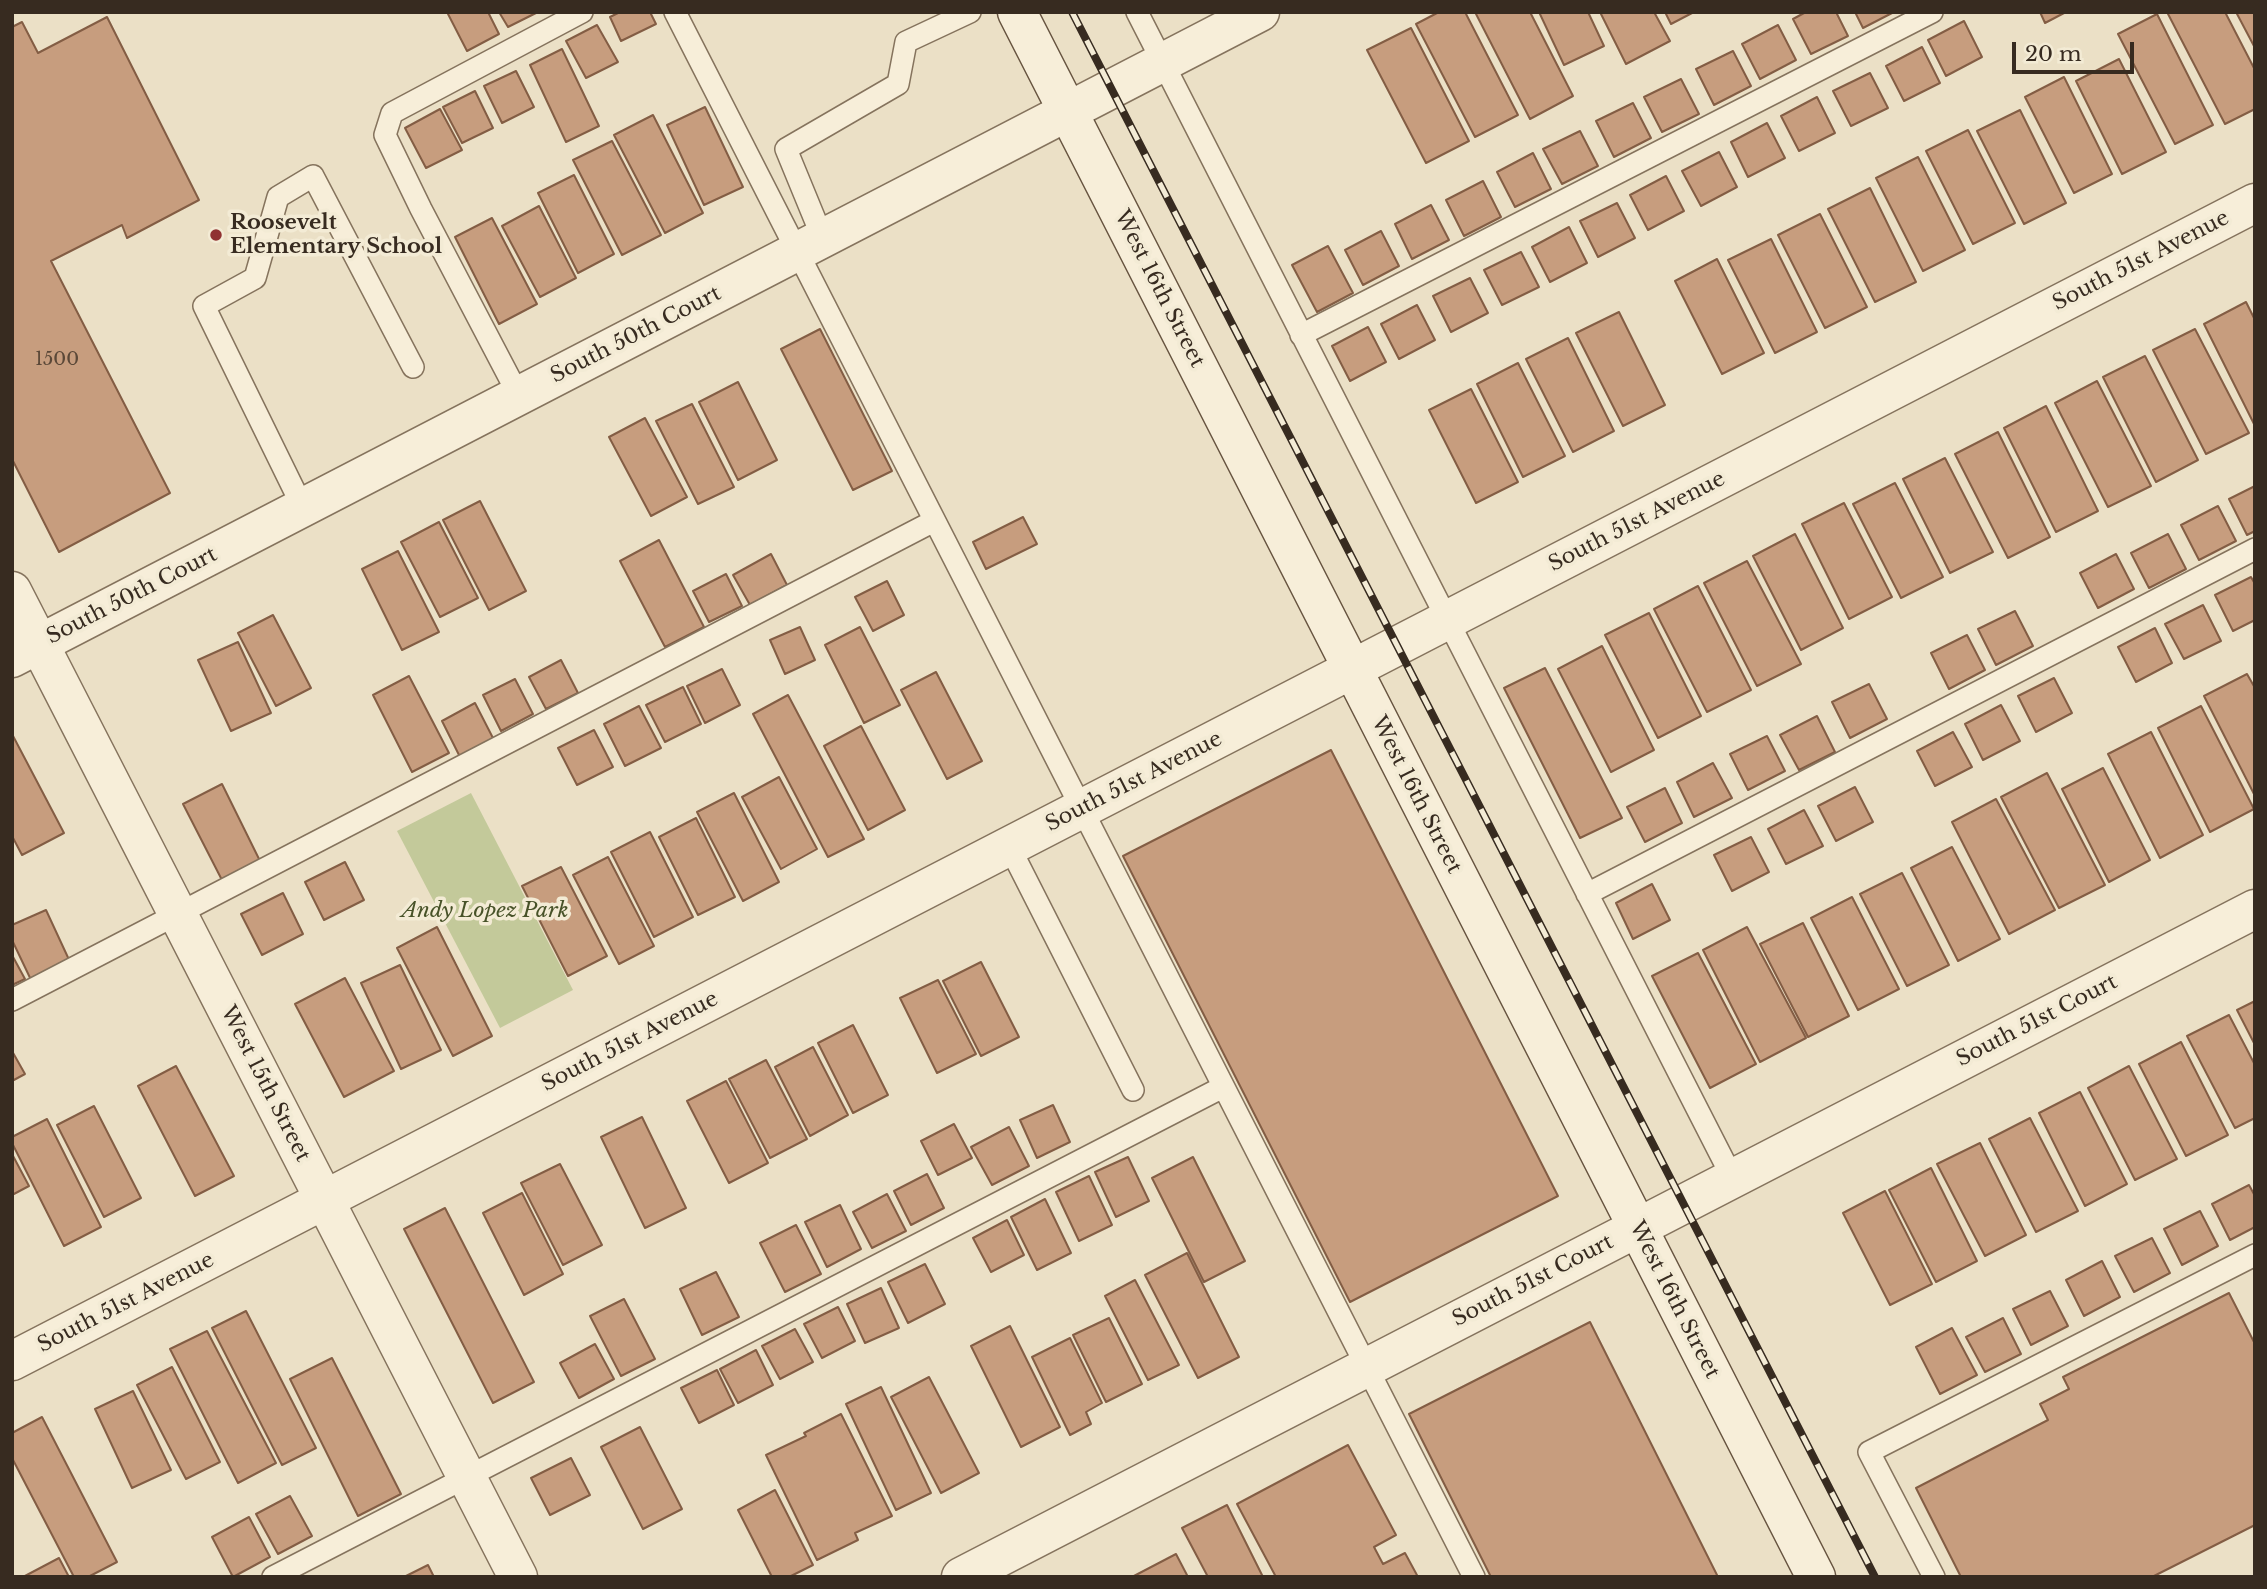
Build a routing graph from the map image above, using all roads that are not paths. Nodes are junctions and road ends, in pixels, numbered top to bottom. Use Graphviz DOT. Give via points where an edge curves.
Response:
graph roads {
  1 [pos="582,12"];
  2 [pos="675,12"];
  3 [pos="970,12"];
  4 [pos="1017,12"];
  5 [pos="1136,12"];
  6 [pos="1260,12"];
  7 [pos="1932,12"];
  8 [pos="1163,63"];
  9 [pos="1068,112"];
  10 [pos="2255,203"];
  11 [pos="810,245"];
  12 [pos="1301,335"];
  13 [pos="413,367"];
  14 [pos="519,396"];
  15 [pos="303,508"];
  16 [pos="934,520"];
  17 [pos="2255,549"];
  18 [pos="12,591"];
  19 [pos="1447,620"];
  20 [pos="26,651"];
  21 [pos="1352,669"];
  22 [pos="1082,809"];
  23 [pos="1009,846"];
  24 [pos="1587,894"];
  25 [pos="2255,909"];
  26 [pos="177,914"];
  27 [pos="12,1000"];
  28 [pos="1223,1087"];
  29 [pos="1133,1090"];
  30 [pos="1733,1178"];
  31 [pos="325,1200"];
  32 [pos="1637,1228"];
  33 [pos="2255,1255"];
  34 [pos="12,1362"];
  35 [pos="1367,1367"];
  36 [pos="467,1478"];
  37 [pos="272,1577"];
  38 [pos="518,1577"];
  39 [pos="961,1577"];
  40 [pos="1474,1577"];
  41 [pos="1816,1577"];
  42 [pos="1934,1577"];
  1 -- 14 [label="lane" via="392,113 385,135"];
  2 -- 11 [label="lane"];
  3 -- 11 [label="lane" via="906,42 898,84 786,149"];
  4 -- 9 [label="street, West 16th Street"];
  5 -- 8 [label="lane"];
  6 -- 8 [label="street, South 50th Court"];
  7 -- 12 [label="lane"];
  8 -- 9 [label="street, South 50th Court"];
  8 -- 12 [label="lane"];
  9 -- 11 [label="street, South 50th Court"];
  9 -- 21 [label="street, West 16th Street"];
  10 -- 19 [label="street, South 51st Avenue"];
  11 -- 14 [label="street, South 50th Court"];
  11 -- 16 [label="lane"];
  12 -- 19 [label="lane"];
  13 -- 15 [label="lane" via="313,176 278,197 255,278 204,306"];
  14 -- 15 [label="street, South 50th Court"];
  15 -- 20 [label="street, South 50th Court"];
  16 -- 22 [label="lane"];
  16 -- 26 [label="lane"];
  17 -- 24 [label="lane"];
  18 -- 20 [label="street, West 15th Street"];
  19 -- 21 [label="street, South 51st Avenue"];
  19 -- 24 [label="lane"];
  20 -- 26 [label="street, West 15th Street"];
  21 -- 22 [label="street, South 51st Avenue"];
  21 -- 32 [label="street, West 16th Street"];
  22 -- 23 [label="street, South 51st Avenue"];
  22 -- 28 [label="lane"];
  23 -- 29 [label="lane"];
  23 -- 31 [label="street, South 51st Avenue"];
  24 -- 30 [label="lane"];
  25 -- 30 [label="street, South 51st Court"];
  26 -- 27 [label="lane"];
  26 -- 31 [label="street, West 15th Street"];
  28 -- 35 [label="lane"];
  28 -- 36 [label="lane"];
  30 -- 32 [label="street, South 51st Court"];
  31 -- 34 [label="street, South 51st Avenue"];
  31 -- 36 [label="street, West 15th Street"];
  32 -- 35 [label="street, South 51st Court"];
  32 -- 41 [label="street, West 16th Street"];
  33 -- 42 [label="lane" via="1869,1452"];
  35 -- 39 [label="street, South 51st Court"];
  35 -- 40 [label="lane"];
  36 -- 37 [label="lane"];
  36 -- 38 [label="street, West 15th Street"];
}
